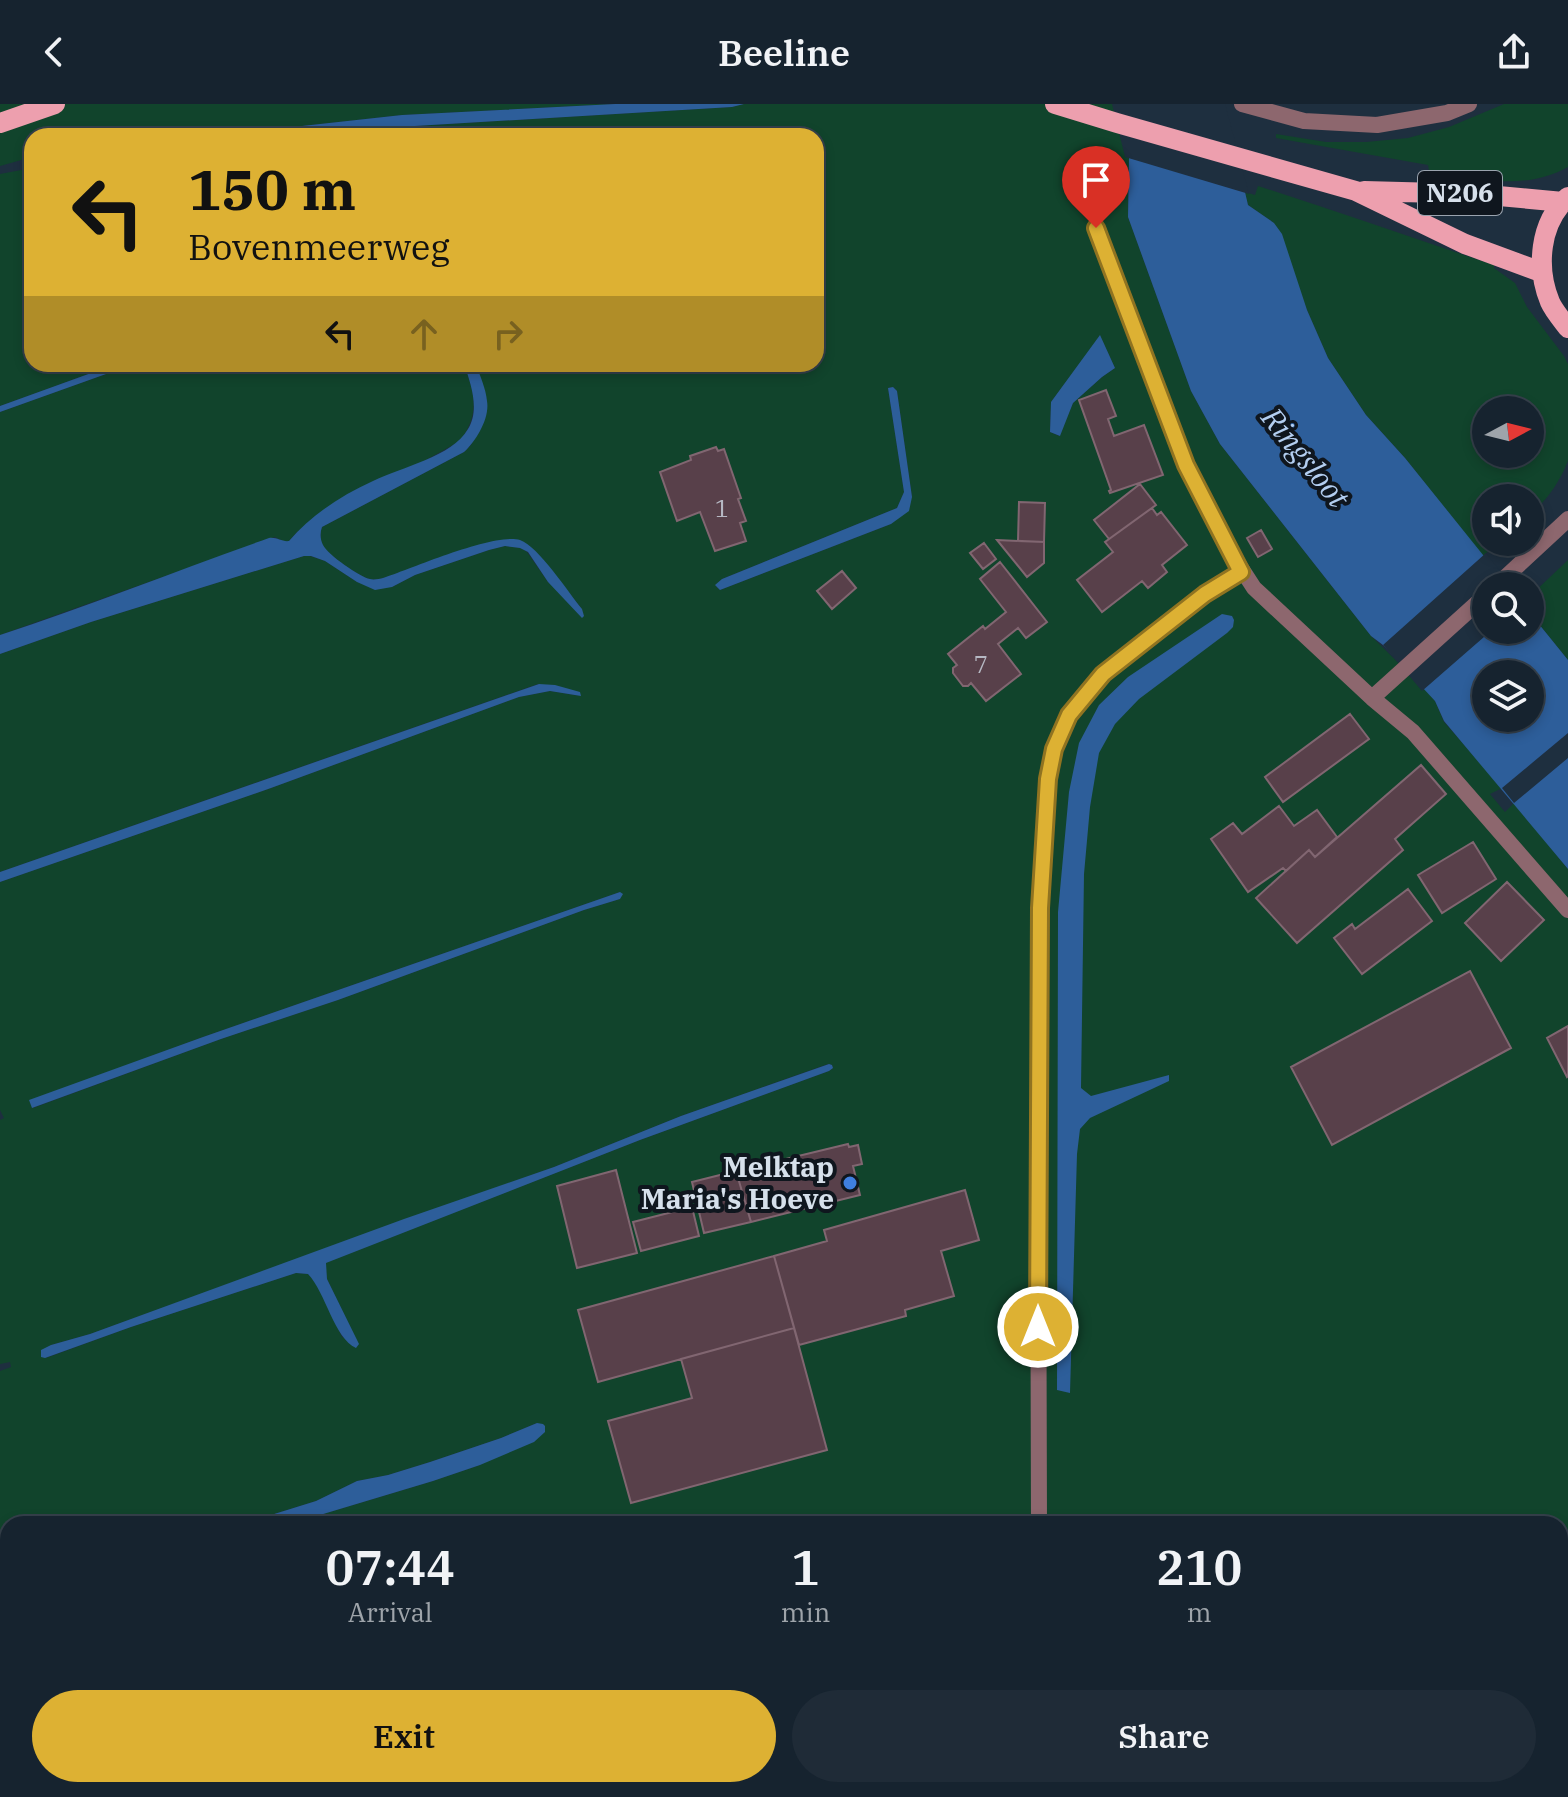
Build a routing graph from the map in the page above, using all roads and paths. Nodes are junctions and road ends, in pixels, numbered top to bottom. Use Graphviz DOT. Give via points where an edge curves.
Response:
graph roads {
  1 [pos="55,104"];
  2 [pos="1055,104"];
  3 [pos="1242,104"];
  4 [pos="1469,104"];
  5 [pos="0,123"];
  6 [pos="1356,191"];
  7 [pos="1565,200"];
  8 [pos="1096,228"];
  9 [pos="1541,272"];
  10 [pos="1568,328"];
  11 [pos="1568,519"];
  12 [pos="1241,572"];
  13 [pos="1512,572"];
  14 [pos="1472,607"];
  15 [pos="1372,698"];
  16 [pos="1568,910"];
  17 [pos="1039,1516"];
  1 -- 5 [label="main road"];
  2 -- 6 [label="main road, N206"];
  3 -- 4 [label="street" via="1304,121 1377,125"];
  6 -- 7 [label="main road, N206"];
  6 -- 9 [label="main road, N206" via="1465,244"];
  7 -- 9 [label="main road, N206" via="1549,223"];
  8 -- 12 [label="street" via="1186,465"];
  9 -- 10 [label="main road, N206" via="1551,305"];
  11 -- 13 [label="street"];
  12 -- 15 [label="street"];
  12 -- 17 [label="street" via="1103,674 1069,715 1054,749 1040,908"];
  14 -- 15 [label="street"];
  15 -- 16 [label="street" via="1413,732"];
}
